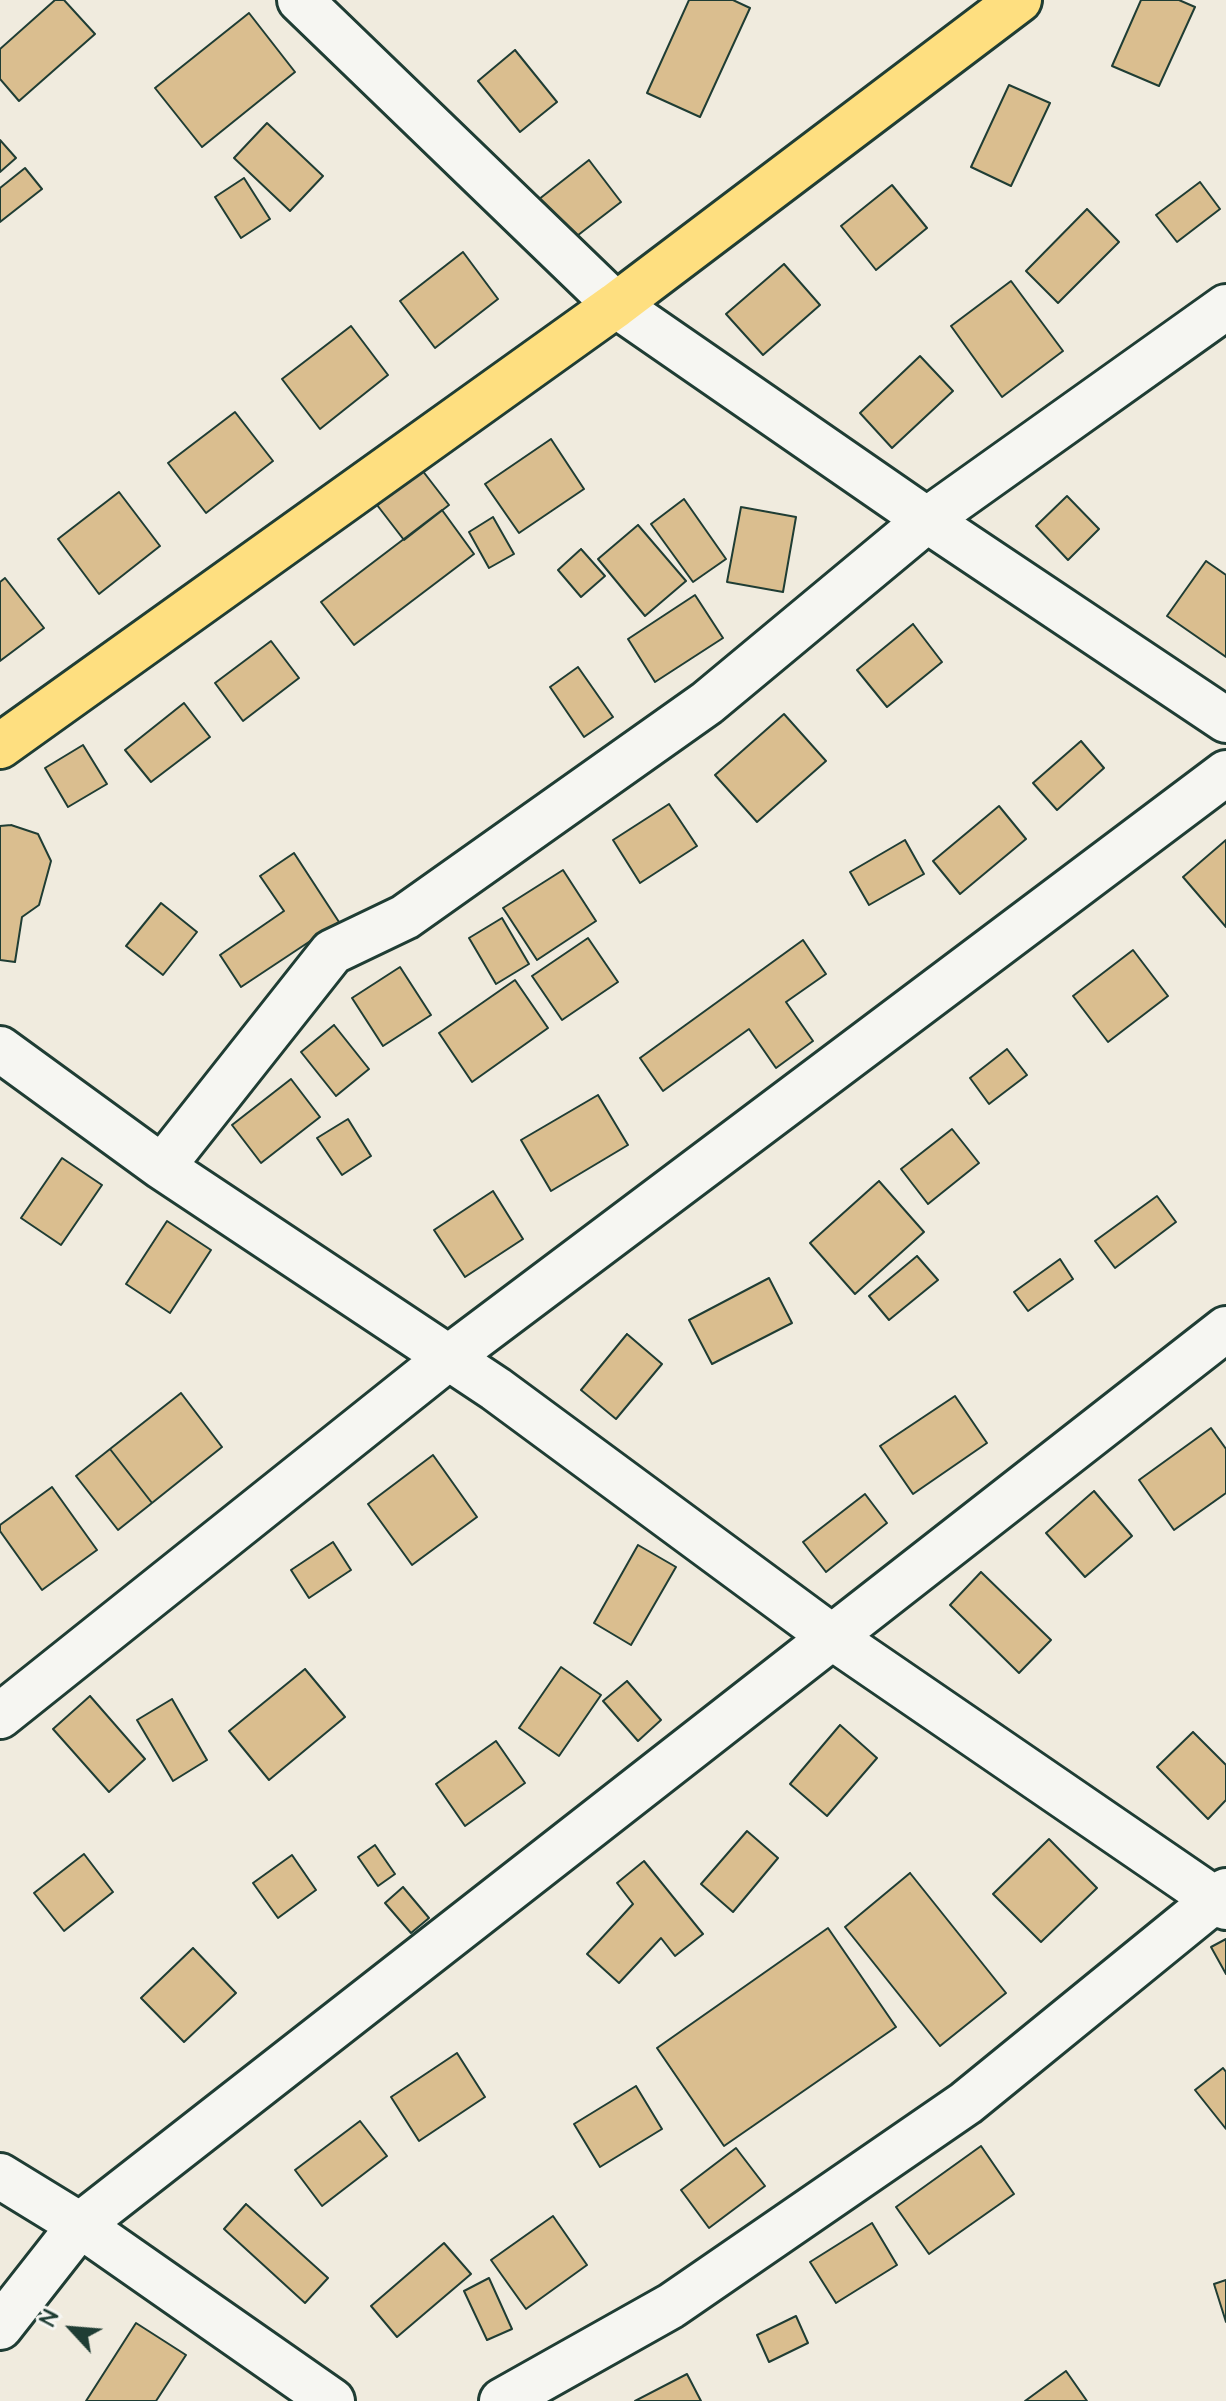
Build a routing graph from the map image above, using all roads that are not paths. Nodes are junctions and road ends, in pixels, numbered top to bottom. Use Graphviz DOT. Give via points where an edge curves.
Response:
graph roads {
  1 [pos="300,0"];
  2 [pos="1019,0"];
  3 [pos="616,305"];
  4 [pos="1226,307"];
  5 [pos="927,520"];
  6 [pos="1226,720"];
  7 [pos="0,746"];
  8 [pos="1226,773"];
  9 [pos="0,1049"];
  10 [pos="162,1167"];
  11 [pos="1226,1329"];
  12 [pos="448,1358"];
  13 [pos="832,1637"];
  14 [pos="0,1716"];
  15 [pos="1222,1899"];
  16 [pos="0,2176"];
  17 [pos="80,2225"];
  18 [pos="0,2327"];
  19 [pos="332,2401"];
  20 [pos="502,2401"];
  1 -- 3 [label="street"];
  2 -- 3 [label="main road"];
  3 -- 5 [label="street"];
  3 -- 7 [label="main road"];
  4 -- 5 [label="street"];
  5 -- 6 [label="street"];
  5 -- 10 [label="street" via="707,703 405,917 332,952"];
  8 -- 12 [label="street"];
  9 -- 10 [label="street"];
  10 -- 12 [label="street"];
  11 -- 13 [label="street"];
  12 -- 13 [label="street"];
  12 -- 14 [label="street"];
  13 -- 15 [label="street"];
  13 -- 17 [label="street"];
  15 -- 20 [label="street" via="966,2103 671,2306"];
  16 -- 17 [label="street"];
  17 -- 18 [label="street"];
  17 -- 19 [label="street"];
}
